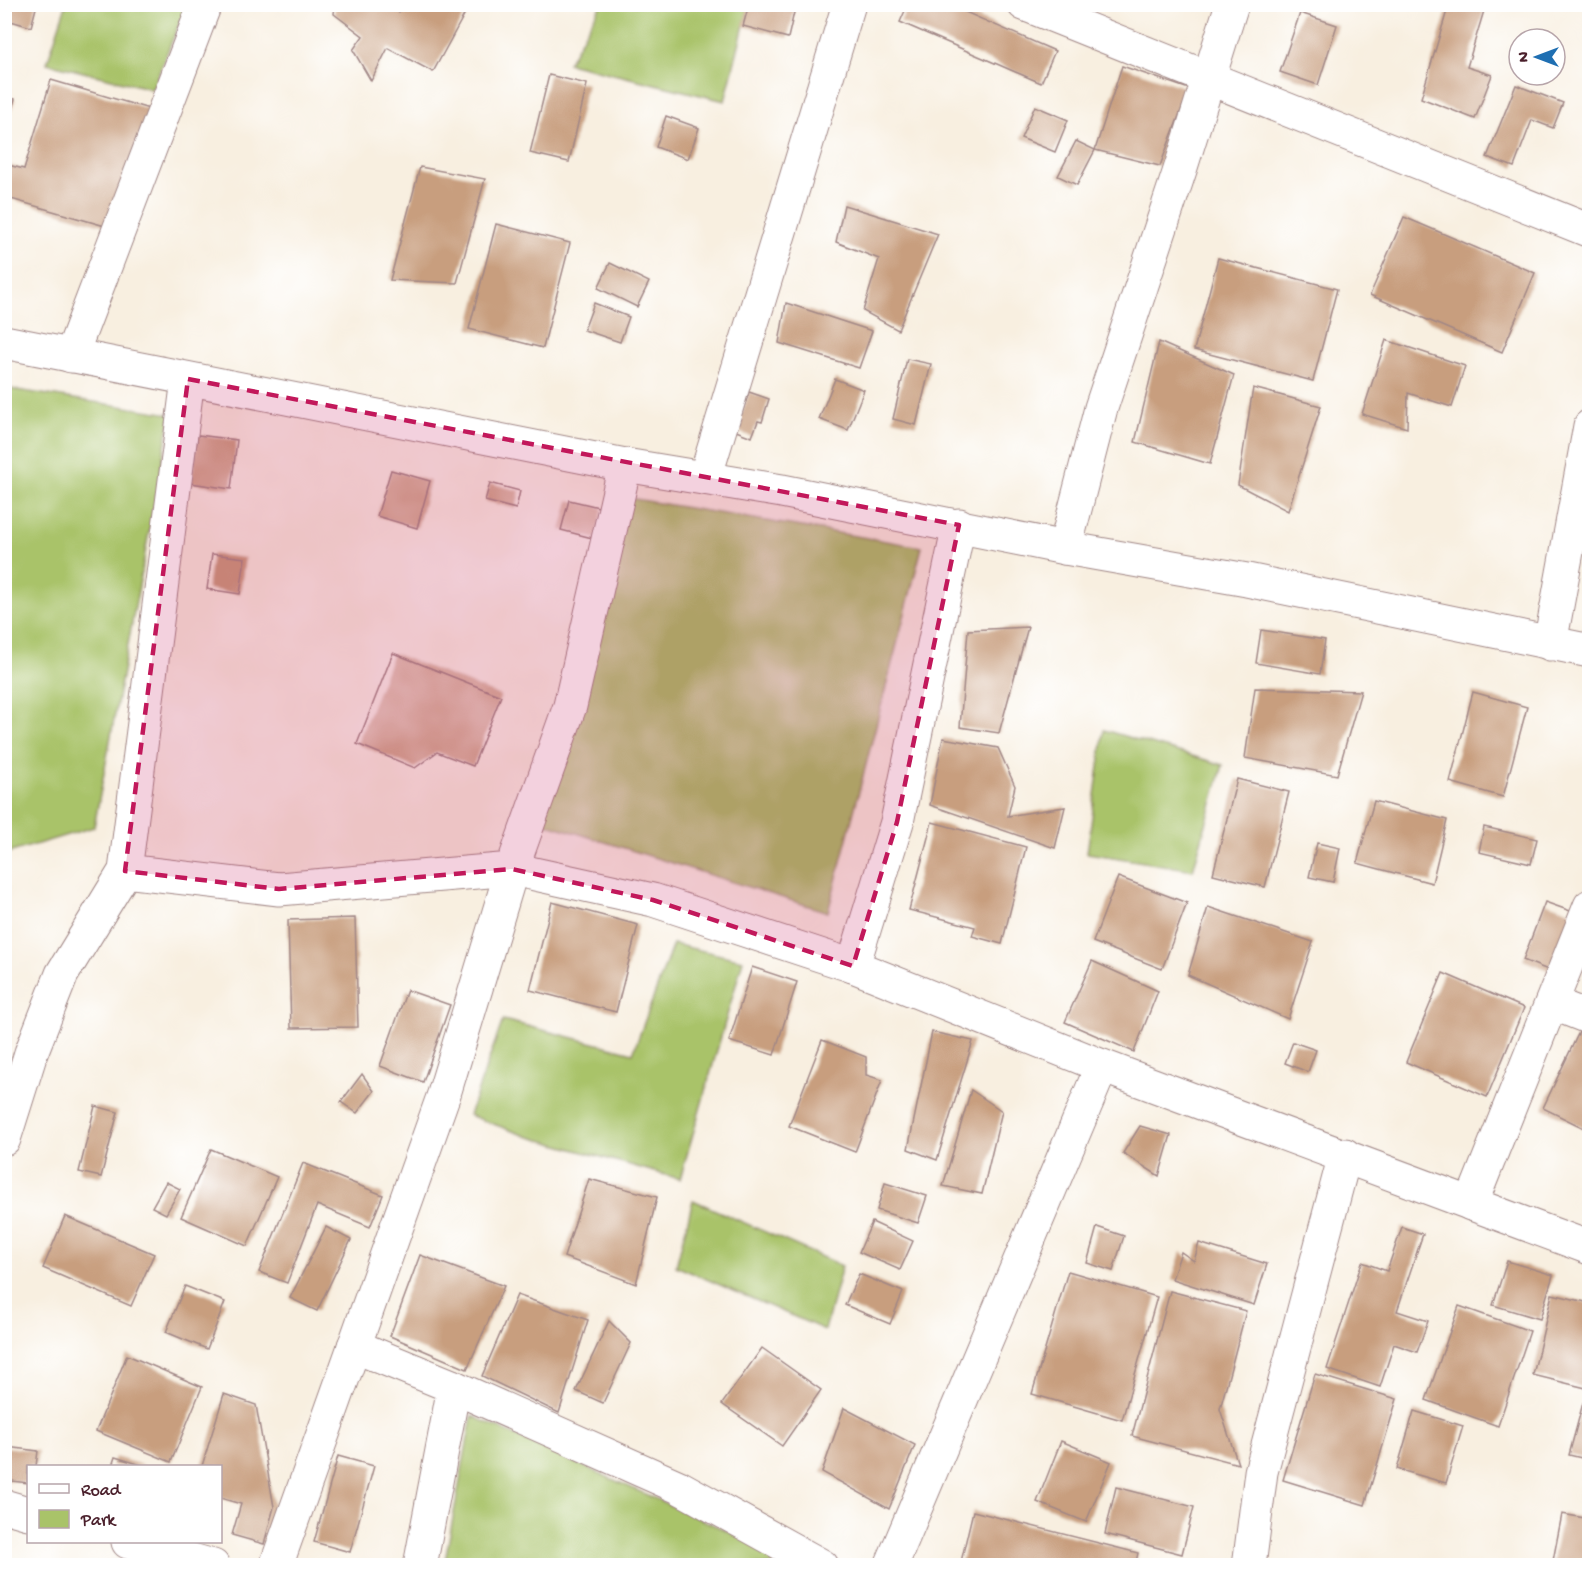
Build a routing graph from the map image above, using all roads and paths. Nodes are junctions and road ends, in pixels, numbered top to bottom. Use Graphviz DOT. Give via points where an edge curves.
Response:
graph roads {
  1 [pos="205,4"];
  2 [pos="849,4"];
  3 [pos="1024,4"];
  4 [pos="1232,4"];
  5 [pos="1209,78"];
  6 [pos="1590,231"];
  7 [pos="4,342"];
  8 [pos="71,356"];
  9 [pos="188,379"];
  10 [pos="1590,426"];
  11 [pos="625,465"];
  12 [pos="705,478"];
  13 [pos="959,525"];
  14 [pos="1065,548"];
  15 [pos="1550,644"];
  16 [pos="1590,651"];
  17 [pos="512,869"];
  18 [pos="125,871"];
  19 [pos="1590,906"];
  20 [pos="853,966"];
  21 [pos="1552,1003"];
  22 [pos="1590,1018"];
  23 [pos="1102,1066"];
  24 [pos="4,1139"];
  25 [pos="1345,1155"];
  26 [pos="1471,1204"];
  27 [pos="1590,1248"];
  28 [pos="354,1346"];
  29 [pos="454,1387"];
  30 [pos="4,1506"];
  31 [pos="27,1513"];
  32 [pos="132,1543"];
  33 [pos="213,1566"];
  34 [pos="276,1566"];
  35 [pos="420,1566"];
  36 [pos="822,1566"];
  37 [pos="891,1566"];
  38 [pos="1249,1566"];
  1 -- 8 [label="street"];
  2 -- 12 [label="street"];
  3 -- 5 [label="street"];
  4 -- 5 [label="street"];
  5 -- 6 [label="street"];
  5 -- 14 [label="street" via="1101,408"];
  7 -- 8 [label="street"];
  8 -- 9 [label="street"];
  9 -- 11 [label="street"];
  9 -- 18 [label="street"];
  10 -- 15 [label="street"];
  11 -- 12 [label="street"];
  11 -- 17 [label="street" via="570,706"];
  12 -- 13 [label="street"];
  13 -- 14 [label="street"];
  13 -- 20 [label="street" via="897,822"];
  14 -- 15 [label="street" via="1248,580"];
  15 -- 16 [label="street"];
  17 -- 18 [label="street" via="279,889"];
  17 -- 20 [label="street" via="653,900"];
  17 -- 28 [label="street" via="444,1094"];
  18 -- 24 [label="street" via="62,974 31,1053"];
  19 -- 21 [label="street"];
  20 -- 23 [label="street"];
  21 -- 22 [label="street"];
  21 -- 26 [label="street"];
  23 -- 25 [label="street"];
  23 -- 37 [label="street"];
  25 -- 26 [label="street"];
  25 -- 38 [label="street" via="1261,1472"];
  26 -- 27 [label="street"];
  28 -- 29 [label="street"];
  28 -- 34 [label="street"];
  29 -- 35 [label="street"];
  29 -- 36 [label="street" via="680,1487"];
  30 -- 31 [label="street"];
  32 -- 33 [label="street"];
}
